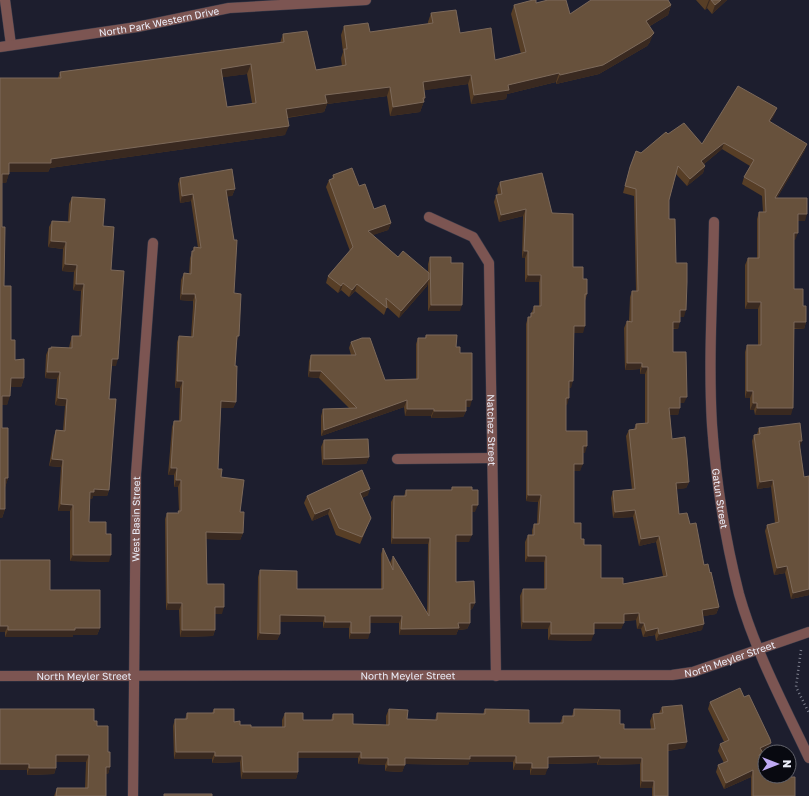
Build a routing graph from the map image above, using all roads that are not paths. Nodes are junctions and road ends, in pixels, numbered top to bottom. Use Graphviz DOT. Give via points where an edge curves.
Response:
graph roads {
  1 [pos="5,0"];
  2 [pos="366,0"];
  3 [pos="348,1"];
  4 [pos="228,4"];
  5 [pos="11,45"];
  6 [pos="0,47"];
  7 [pos="429,216"];
  8 [pos="714,222"];
  9 [pos="153,243"];
  10 [pos="492,458"];
  11 [pos="397,459"];
  12 [pos="809,632"];
  13 [pos="758,649"];
  14 [pos="0,676"];
  15 [pos="134,676"];
  16 [pos="496,676"];
  17 [pos="809,758"];
  18 [pos="133,796"];
  1 -- 5 [label="street"];
  2 -- 3 [label="street, North Park Western Drive"];
  3 -- 4 [label="street, North Park Western Drive"];
  4 -- 5 [label="street, North Park Western Drive" via="137,27"];
  5 -- 6 [label="street, North Park Western Drive"];
  7 -- 10 [label="street, Natchez Street" via="473,237 489,263"];
  8 -- 13 [label="street, Gatun Street" via="712,424 718,485 740,595"];
  9 -- 15 [label="street, West Basin Street" via="136,474"];
  10 -- 11 [label="street"];
  10 -- 16 [label="street, Natchez Street"];
  12 -- 13 [label="street, North Meyler Street"];
  13 -- 16 [label="street, North Meyler Street" via="693,672 672,675"];
  13 -- 17 [label="street, Gatun Street"];
  14 -- 15 [label="street, North Meyler Street"];
  15 -- 16 [label="street, North Meyler Street"];
  15 -- 18 [label="street, West Basin Street"];
}
